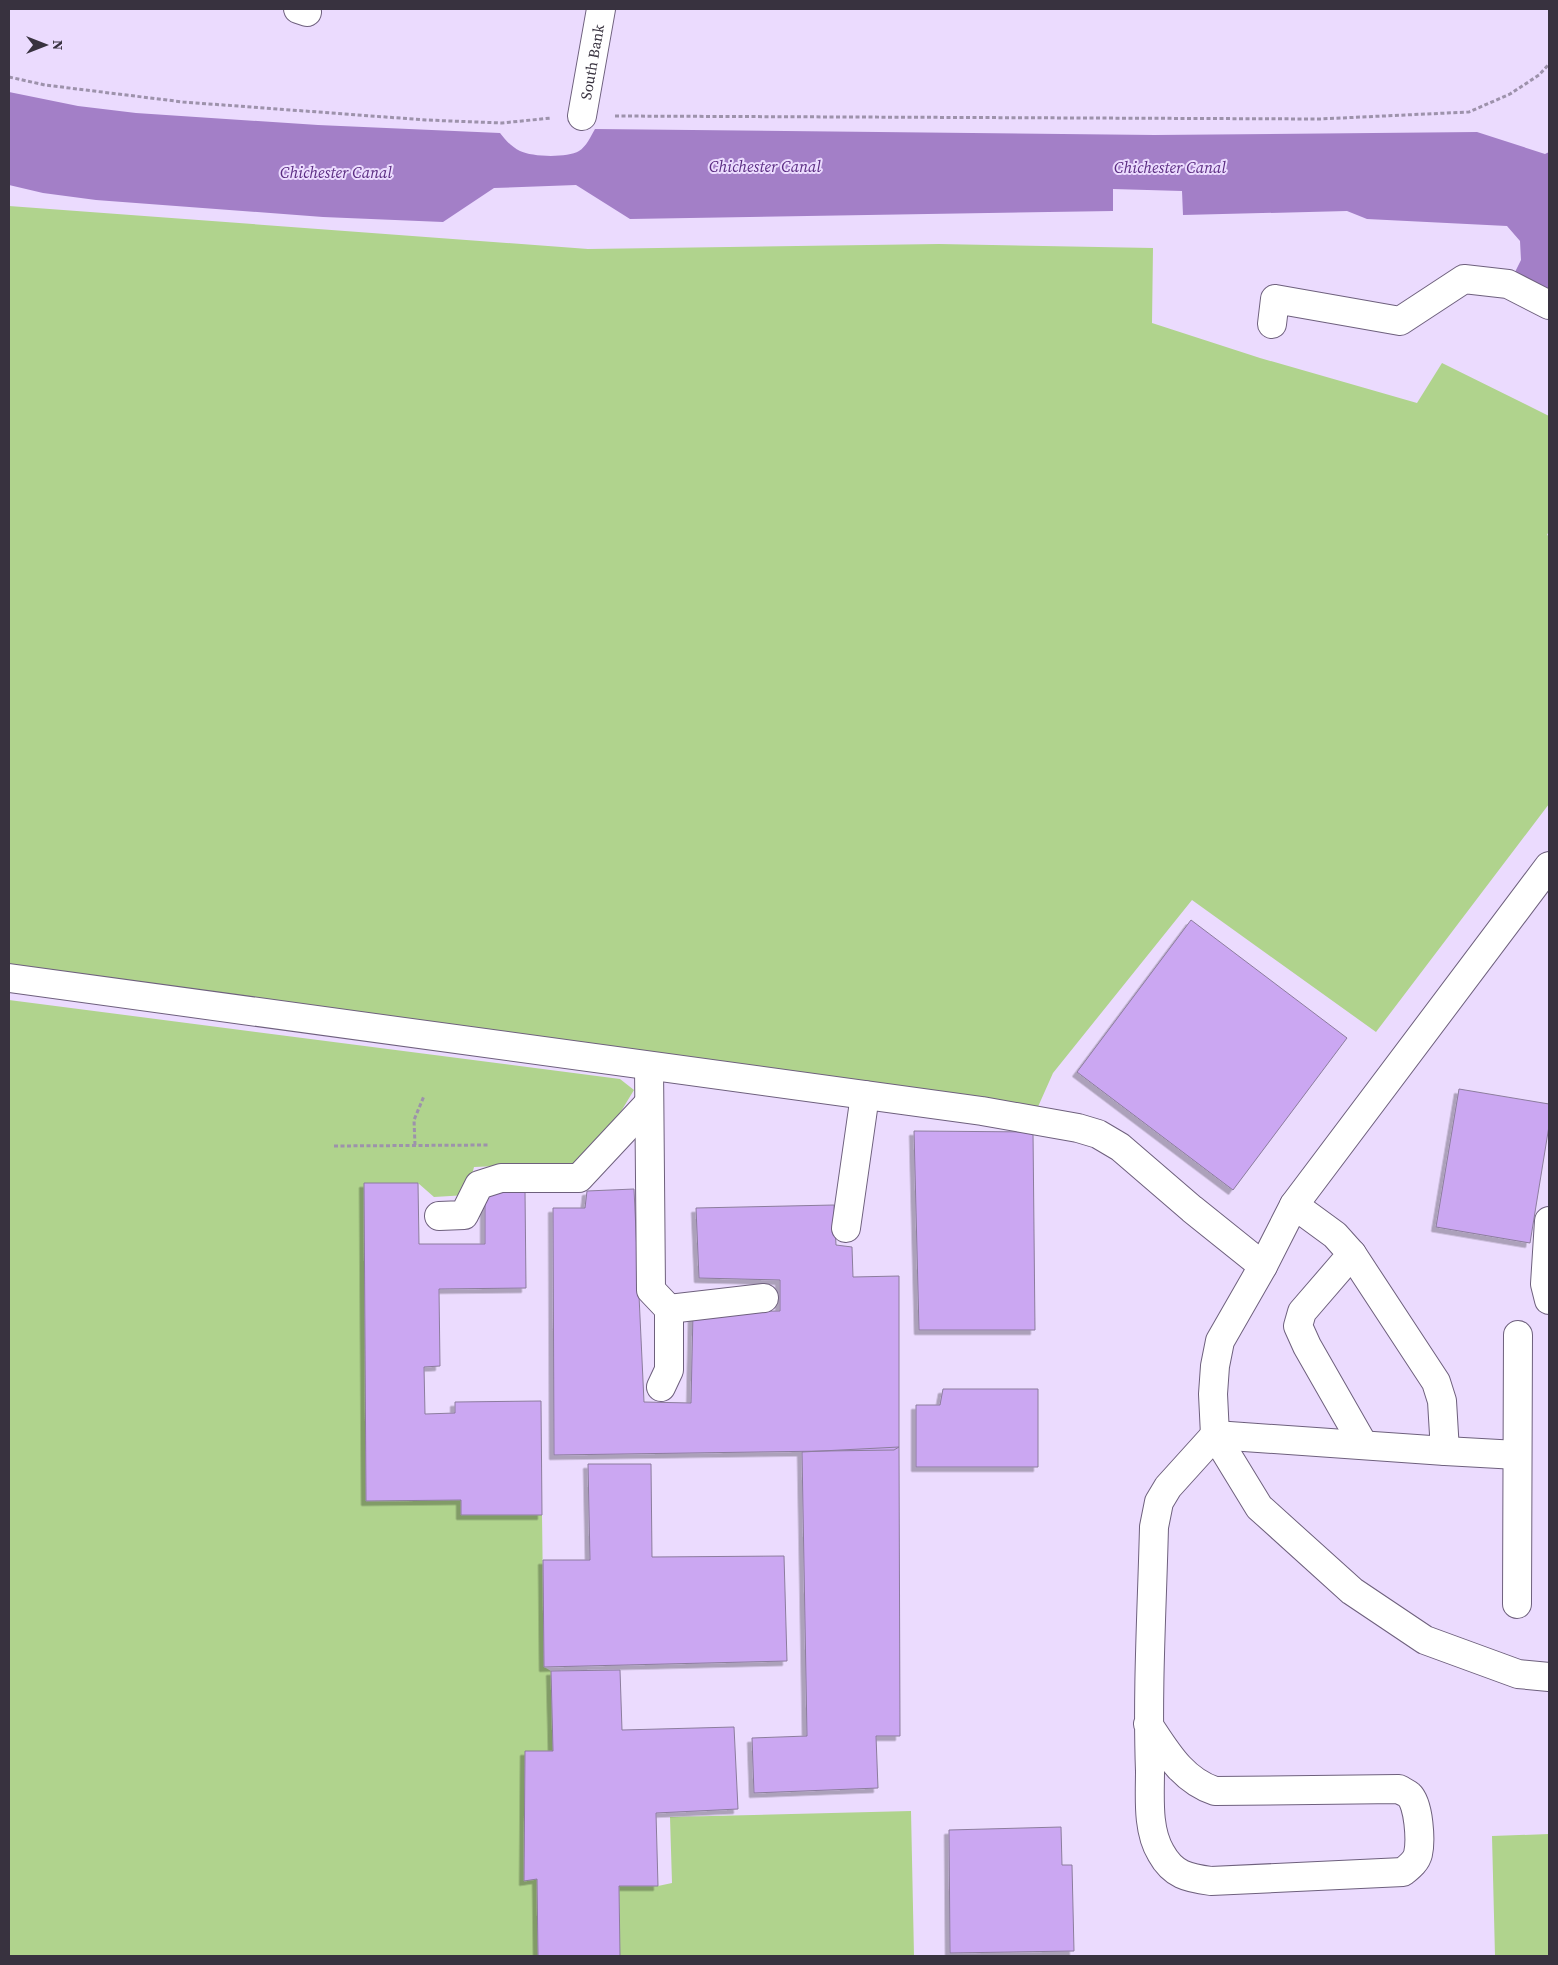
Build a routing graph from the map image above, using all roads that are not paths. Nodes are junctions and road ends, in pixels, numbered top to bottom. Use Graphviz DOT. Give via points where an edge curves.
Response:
graph roads {
  1 [pos="602,9"];
  2 [pos="582,116"];
  3 [pos="1549,305"];
  4 [pos="1272,324"];
  5 [pos="1549,866"];
  6 [pos="9,978"];
  7 [pos="649,1066"];
  8 [pos="865,1095"];
  9 [pos="649,1103"];
  10 [pos="1294,1205"];
  11 [pos="439,1216"];
  12 [pos="1549,1221"];
  13 [pos="846,1228"];
  14 [pos="1352,1254"];
  15 [pos="1263,1266"];
  16 [pos="764,1298"];
  17 [pos="1549,1300"];
  18 [pos="668,1309"];
  19 [pos="1518,1335"];
  20 [pos="661,1387"];
  21 [pos="1215,1435"];
  22 [pos="1363,1444"];
  23 [pos="1445,1452"];
  24 [pos="1517,1455"];
  25 [pos="1517,1604"];
  26 [pos="1549,1677"];
  27 [pos="1148,1724"];
  1 -- 2 [label="street, South Bank"];
  3 -- 4 [label="street" via="1508,284 1464,279 1400,321 1275,299"];
  5 -- 10 [label="street"];
  6 -- 7 [label="street"];
  7 -- 8 [label="street"];
  7 -- 9 [label="street"];
  8 -- 13 [label="street"];
  8 -- 15 [label="street" via="982,1111 1098,1134 1120,1147"];
  9 -- 11 [label="street" via="578,1178 501,1178 479,1185 464,1215"];
  9 -- 18 [label="street" via="651,1290"];
  10 -- 14 [label="street" via="1335,1236"];
  10 -- 15 [label="street"];
  12 -- 17 [label="street" via="1545,1284"];
  14 -- 22 [label="street" via="1302,1312 1298,1326"];
  14 -- 23 [label="street" via="1436,1382 1442,1401"];
  15 -- 21 [label="street" via="1220,1340 1215,1366"];
  16 -- 18 [label="street"];
  18 -- 20 [label="street" via="669,1370"];
  19 -- 24 [label="street"];
  21 -- 22 [label="street"];
  21 -- 26 [label="street" via="1259,1507 1352,1591 1425,1640 1518,1674"];
  21 -- 27 [label="street" via="1168,1487 1159,1502 1154,1527"];
  22 -- 23 [label="street"];
  23 -- 24 [label="street"];
  24 -- 25 [label="street"];
  27 -- 27 [label="street" via="1186,1776 1215,1791 1398,1789 1410,1796 1416,1808 1418,1855 1412,1866 1403,1872 1211,1881 1189,1878 1172,1869 1160,1853 1153,1835"];
}
